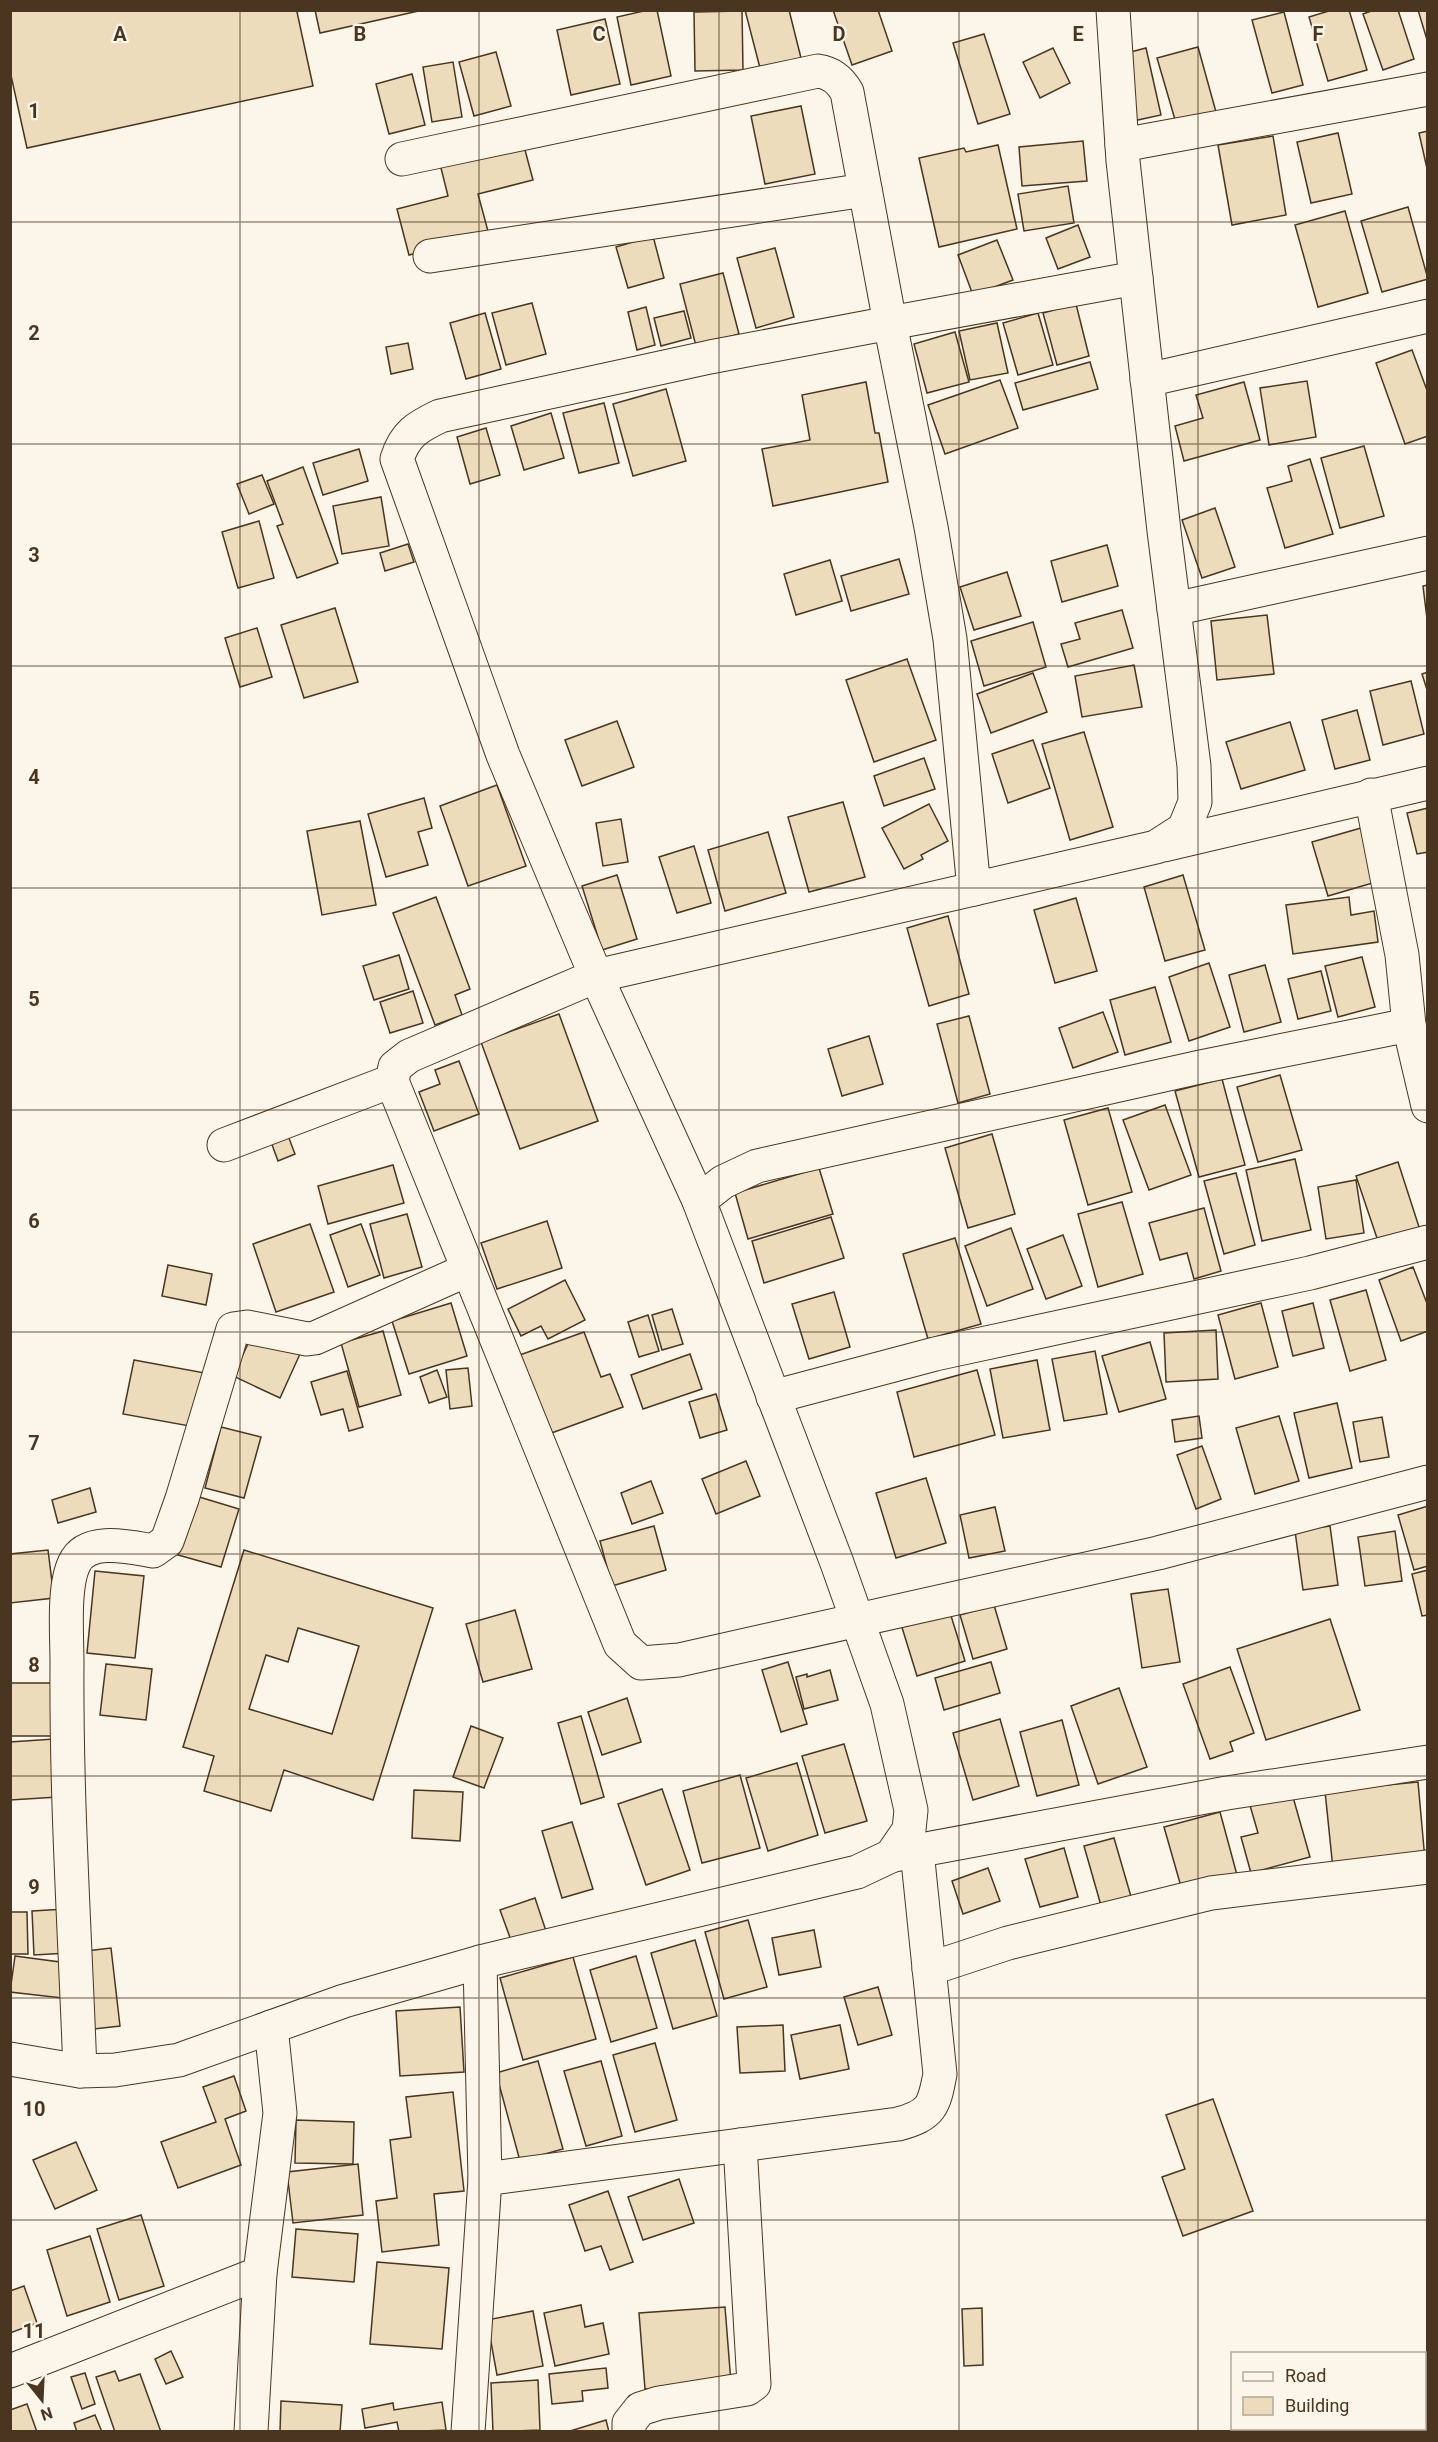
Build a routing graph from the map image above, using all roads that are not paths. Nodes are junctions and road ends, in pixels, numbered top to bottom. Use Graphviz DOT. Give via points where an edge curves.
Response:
graph roads {
  1 [pos="1113,10"];
  2 [pos="1428,89"];
  3 [pos="1122,145"];
  4 [pos="402,159"];
  5 [pos="865,190"];
  6 [pos="430,256"];
  7 [pos="1136,278"];
  8 [pos="1428,316"];
  9 [pos="890,323"];
  10 [pos="1147,380"];
  11 [pos="1428,553"];
  12 [pos="1174,609"];
  13 [pos="1428,783"];
  14 [pos="1371,795"];
  15 [pos="1156,847"];
  16 [pos="974,889"];
  17 [pos="596,976"];
  18 [pos="1409,1024"];
  19 [pos="392,1081"];
  20 [pos="1428,1106"];
  21 [pos="224,1145"];
  22 [pos="699,1201"];
  23 [pos="1428,1242"];
  24 [pos="467,1270"];
  25 [pos="773,1397"];
  26 [pos="1428,1482"];
  27 [pos="858,1619"];
  28 [pos="1428,1762"];
  29 [pos="904,1853"];
  30 [pos="1428,1867"];
  31 [pos="480,1962"];
  32 [pos="929,1969"];
  33 [pos="271,2027"];
  34 [pos="10,2059"];
  35 [pos="80,2072"];
  36 [pos="740,2145"];
  37 [pos="485,2179"];
  38 [pos="260,2273"];
  39 [pos="10,2371"];
  40 [pos="251,2432"];
  41 [pos="468,2432"];
  42 [pos="630,2432"];
  1 -- 3 [label="street"];
  2 -- 3 [label="street"];
  3 -- 7 [label="street"];
  4 -- 5 [label="street" via="818,71 834,76 848,92"];
  5 -- 6 [label="street"];
  5 -- 9 [label="street"];
  7 -- 9 [label="street"];
  7 -- 10 [label="street"];
  8 -- 10 [label="street"];
  9 -- 16 [label="street" via="950,639"];
  9 -- 17 [label="street" via="710,357 440,416 417,428 402,445 397,459 499,744"];
  10 -- 12 [label="street"];
  11 -- 12 [label="street"];
  12 -- 15 [label="street" via="1195,802 1184,830"];
  13 -- 14 [label="street"];
  14 -- 15 [label="street"];
  14 -- 18 [label="street" via="1402,955"];
  15 -- 16 [label="street"];
  16 -- 17 [label="street"];
  17 -- 19 [label="street" via="409,1056 395,1067"];
  17 -- 22 [label="street"];
  18 -- 20 [label="street"];
  18 -- 22 [label="street" via="756,1166 723,1182"];
  19 -- 21 [label="street"];
  19 -- 24 [label="street"];
  22 -- 25 [label="street"];
  23 -- 25 [label="street" via="1310,1273 935,1354"];
  24 -- 27 [label="street" via="620,1644 641,1663 679,1660"];
  24 -- 35 [label="street" via="315,1338 247,1327 233,1329 167,1541 153,1551 114,1545 84,1551 74,1563 67,1593 67,1708"];
  25 -- 27 [label="street"];
  26 -- 27 [label="street" via="1158,1553"];
  27 -- 29 [label="street" via="887,1704 911,1810"];
  28 -- 29 [label="street" via="1227,1793"];
  29 -- 31 [label="street" via="857,1872"];
  29 -- 32 [label="street"];
  30 -- 32 [label="street" via="1211,1893 1008,1944"];
  31 -- 33 [label="street" via="344,2001"];
  31 -- 37 [label="street"];
  32 -- 36 [label="street" via="940,2074 935,2100 920,2118"];
  33 -- 35 [label="street" via="179,2060"];
  33 -- 38 [label="street" via="280,2113"];
  34 -- 35 [label="street"];
  36 -- 37 [label="street"];
  36 -- 42 [label="street" via="754,2384 747,2389 640,2409 629,2423"];
  37 -- 41 [label="street"];
  38 -- 39 [label="street"];
  38 -- 40 [label="street"];
}
